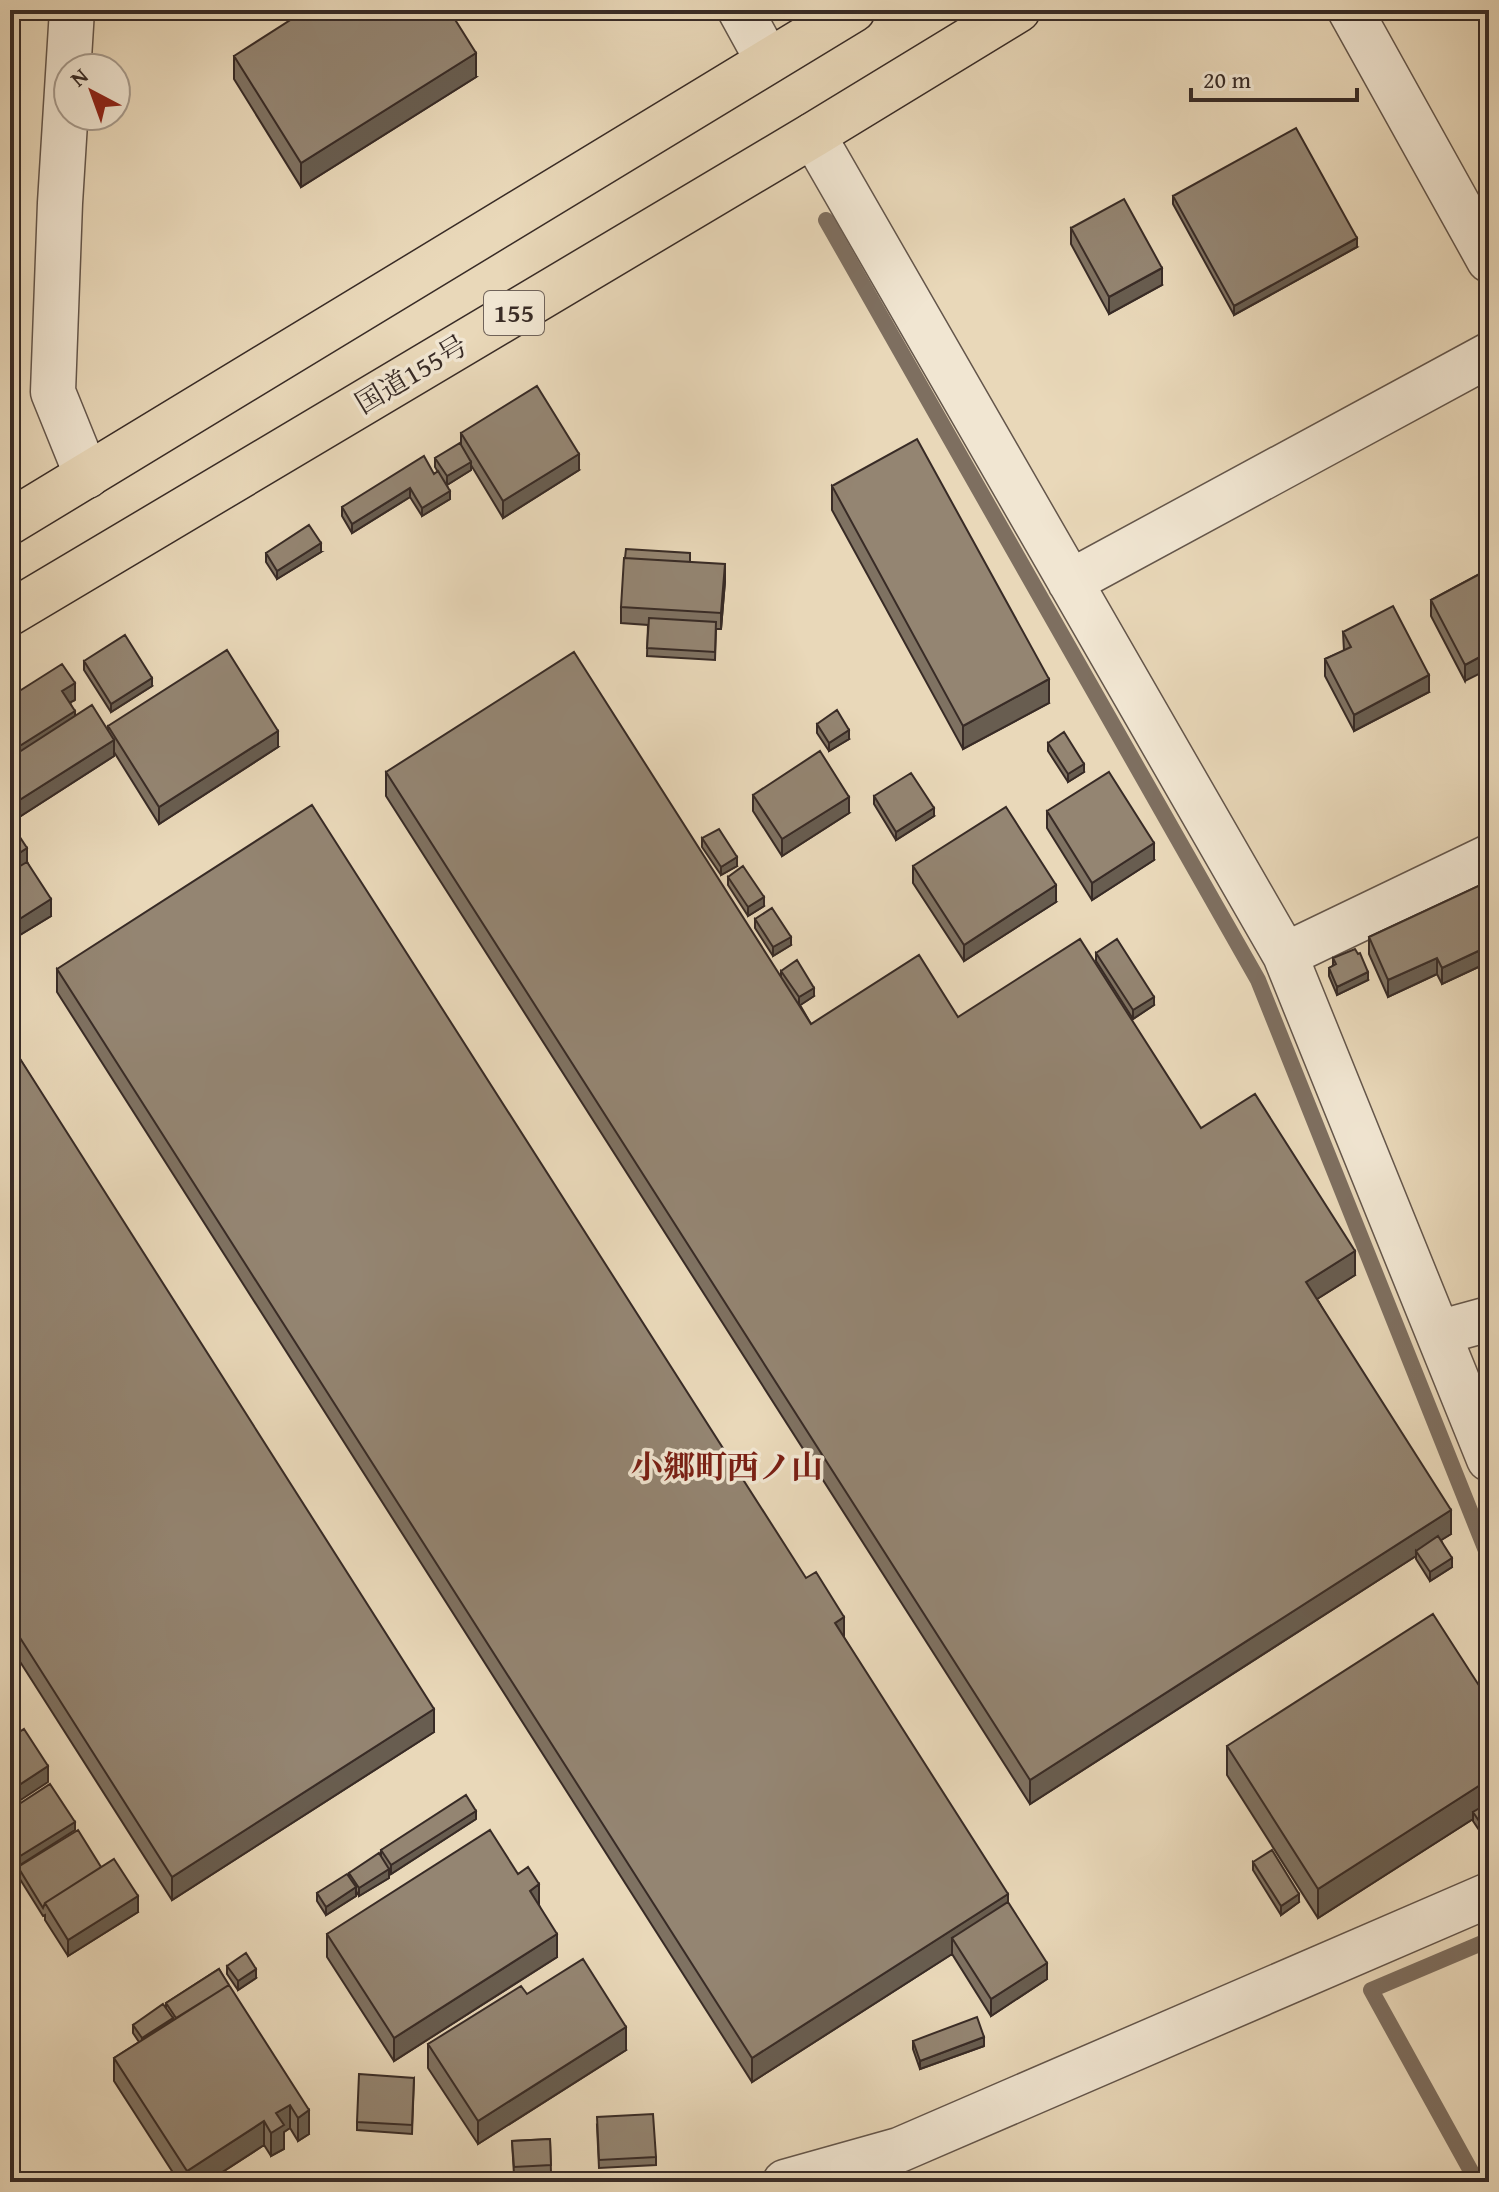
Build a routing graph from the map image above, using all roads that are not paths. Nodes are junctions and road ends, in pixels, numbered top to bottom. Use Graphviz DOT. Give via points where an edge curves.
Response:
graph roads {
  1 [pos="72,10"];
  2 [pos="740,10"];
  3 [pos="853,10"];
  4 [pos="1018,10"];
  5 [pos="1350,10"];
  6 [pos="768,61"];
  7 [pos="813,135"];
  8 [pos="1489,260"];
  9 [pos="1489,355"];
  10 [pos="87,476"];
  11 [pos="10,522"];
  12 [pos="1070,582"];
  13 [pos="10,613"];
  14 [pos="1489,857"];
  15 [pos="1285,955"];
  16 [pos="1489,1319"];
  17 [pos="1438,1333"];
  18 [pos="1489,1459"];
  19 [pos="1489,1895"];
  20 [pos="785,2182"];
  1 -- 10 [label="street" via="53,392"];
  2 -- 6 [label="street"];
  3 -- 6 [label="highway"];
  4 -- 7 [label="highway, 国道155号 / 155"];
  5 -- 8 [label="street"];
  6 -- 10 [label="highway"];
  7 -- 12 [label="street"];
  7 -- 13 [label="highway, 国道155号 / 155"];
  9 -- 12 [label="street"];
  10 -- 11 [label="highway"];
  12 -- 15 [label="street"];
  14 -- 15 [label="street"];
  15 -- 17 [label="street"];
  16 -- 17 [label="street"];
  17 -- 18 [label="street"];
  19 -- 20 [label="street" via="899,2150"];
}
